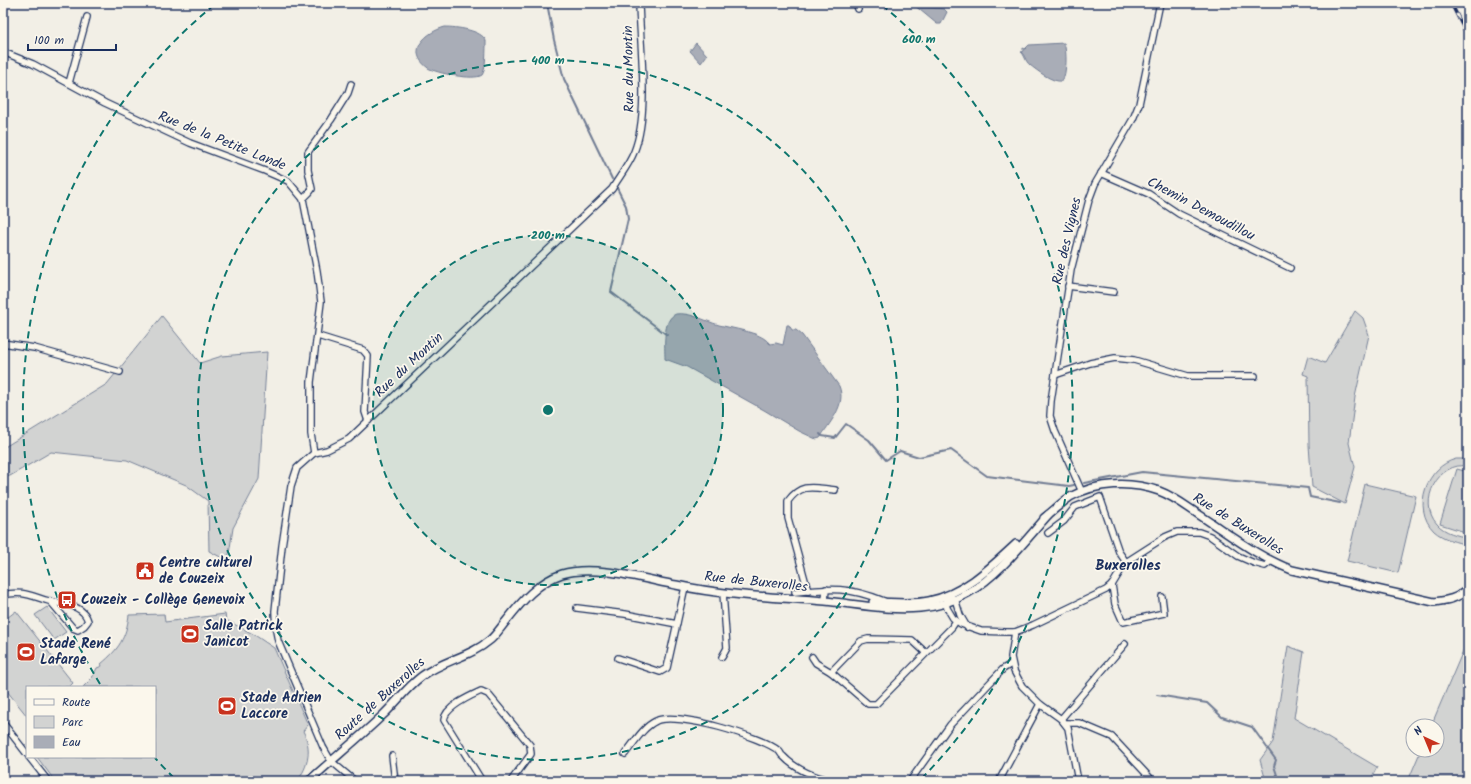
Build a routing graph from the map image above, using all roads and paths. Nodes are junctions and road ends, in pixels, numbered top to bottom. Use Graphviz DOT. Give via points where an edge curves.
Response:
graph roads {
  1 [pos="639,3"];
  2 [pos="1160,3"];
  3 [pos="87,17"];
  4 [pos="3,52"];
  5 [pos="69,83"];
  6 [pos="351,84"];
  7 [pos="1101,173"];
  8 [pos="303,198"];
  9 [pos="1290,268"];
  10 [pos="1068,286"];
  11 [pos="1114,292"];
  12 [pos="318,336"];
  13 [pos="3,344"];
  14 [pos="120,372"];
  15 [pos="1055,375"];
  16 [pos="1255,376"];
  17 [pos="368,421"];
  18 [pos="314,453"];
  19 [pos="835,490"];
  20 [pos="1082,492"];
  21 [pos="1048,533"];
  22 [pos="1271,561"];
  23 [pos="1126,562"];
  24 [pos="1112,585"];
  25 [pos="685,587"];
  26 [pos="826,589"];
  27 [pos="1468,590"];
  28 [pos="808,591"];
  29 [pos="795,592"];
  30 [pos="723,593"];
  31 [pos="3,595"];
  32 [pos="951,597"];
  33 [pos="1162,597"];
  34 [pos="50,601"];
  35 [pos="825,601"];
  36 [pos="888,602"];
  37 [pos="946,602"];
  38 [pos="577,608"];
  39 [pos="956,621"];
  40 [pos="677,624"];
  41 [pos="967,626"];
  42 [pos="1015,632"];
  43 [pos="1125,644"];
  44 [pos="926,653"];
  45 [pos="722,657"];
  46 [pos="812,657"];
  47 [pos="618,658"];
  48 [pos="1011,664"];
  49 [pos="831,672"];
  50 [pos="1040,704"];
  51 [pos="1063,721"];
  52 [pos="3,723"];
  53 [pos="26,753"];
  54 [pos="625,754"];
  55 [pos="392,756"];
  56 [pos="30,758"];
  57 [pos="332,761"];
  58 [pos="48,781"];
  59 [pos="309,781"];
  60 [pos="355,781"];
  61 [pos="395,781"];
  62 [pos="482,781"];
  63 [pos="511,781"];
  64 [pos="832,781"];
  65 [pos="910,781"];
  66 [pos="999,781"];
  67 [pos="1078,781"];
  68 [pos="1153,781"];
  1 -- 17 [label="street, Rue du Montin" via="643,94 641,126 634,152 612,189"];
  2 -- 7 [label="street, Rue des Vignes" via="1139,104"];
  3 -- 5 [label="street"];
  4 -- 5 [label="street, Rue de la Petite Lande"];
  5 -- 8 [label="street, Rue de la Petite Lande" via="190,143 288,181"];
  6 -- 8 [label="street" via="331,120 308,152 312,188"];
  7 -- 9 [label="street, Chemin Demoudillou" via="1149,194 1179,214"];
  7 -- 10 [label="street, Rue des Vignes" via="1089,200"];
  8 -- 12 [label="street, Rue de la Petite Lande" via="318,271 321,302"];
  10 -- 11 [label="street"];
  10 -- 15 [label="street, Rue des Vignes"];
  12 -- 17 [label="street" via="363,350 368,356 365,412"];
  12 -- 18 [label="street, Rue de la Petite Lande" via="311,382 311,434"];
  13 -- 14 [label="street" via="34,348"];
  15 -- 16 [label="street" via="1090,363 1115,358 1134,360 1188,376"];
  15 -- 20 [label="street, Rue des Vignes" via="1050,416"];
  17 -- 18 [label="street, Rue du Montin" via="349,439 327,450"];
  18 -- 57 [label="street, Rue du Montin" via="297,468 291,486 275,623 282,652 318,738"];
  19 -- 28 [label="street" via="804,487 794,493 788,501 788,518"];
  20 -- 22 [label="street, Rue de Buxerolles" via="1103,486 1127,484 1160,492"];
  20 -- 32 [label="street, Rue de Buxerolles" via="1048,515 984,582 968,593"];
  21 -- 23 [label="street" via="1064,521 1075,507 1100,497 1119,552"];
  22 -- 23 [label="street" via="1265,566 1254,563 1238,556 1210,536 1188,531 1165,537"];
  22 -- 27 [label="street, Rue de Buxerolles" via="1310,575 1434,602 1450,600"];
  23 -- 24 [label="street"];
  24 -- 33 [label="street" via="1123,622 1164,613"];
  24 -- 42 [label="street"];
  25 -- 30 [label="street, Rue de Buxerolles"];
  25 -- 40 [label="street"];
  25 -- 57 [label="street, Route de Buxerolles" via="620,574 578,570 545,582 529,594 492,639 479,648 437,666 420,678"];
  26 -- 28 [label="street"];
  26 -- 35 [label="street"];
  26 -- 36 [label="street" via="865,593"];
  28 -- 29 [label="street"];
  30 -- 35 [label="street, Rue de Buxerolles"];
  30 -- 45 [label="street" via="727,648"];
  31 -- 34 [label="street" via="13,592 26,593"];
  32 -- 36 [label="street, Rue de Buxerolles" via="929,601"];
  32 -- 37 [label="street, Rue de Buxerolles"];
  32 -- 41 [label="street"];
  34 -- 34 [label="street" via="73,628 78,630 88,621 86,614 78,608"];
  35 -- 36 [label="street, Rue de Buxerolles"];
  35 -- 37 [label="street, Rue de Buxerolles" via="902,609 922,608"];
  37 -- 39 [label="street"];
  38 -- 40 [label="street"];
  39 -- 41 [label="street"];
  39 -- 44 [label="street"];
  40 -- 47 [label="street" via="667,668 660,672"];
  41 -- 42 [label="street" via="981,631"];
  42 -- 48 [label="street"];
  43 -- 51 [label="street"];
  44 -- 49 [label="street" via="912,640 868,638 861,641"];
  44 -- 49 [label="street" via="876,704 868,704"];
  46 -- 49 [label="street"];
  48 -- 50 [label="street" via="1018,680"];
  48 -- 65 [label="street" via="1003,669 950,725"];
  50 -- 51 [label="street"];
  50 -- 66 [label="street"];
  51 -- 67 [label="street" via="1068,728"];
  51 -- 68 [label="street" via="1079,723 1112,737"];
  52 -- 53 [label="street"];
  54 -- 64 [label="street" via="645,729 655,721 666,718 689,720 710,724 758,740 779,751 800,770"];
  55 -- 61 [label="street"];
  56 -- 58 [label="street"];
  57 -- 59 [label="street, Route de Buxerolles"];
  57 -- 60 [label="street, Rue du Montin"];
  62 -- 63 [label="street" via="444,720 448,709 482,690 530,745 531,754"];
}
